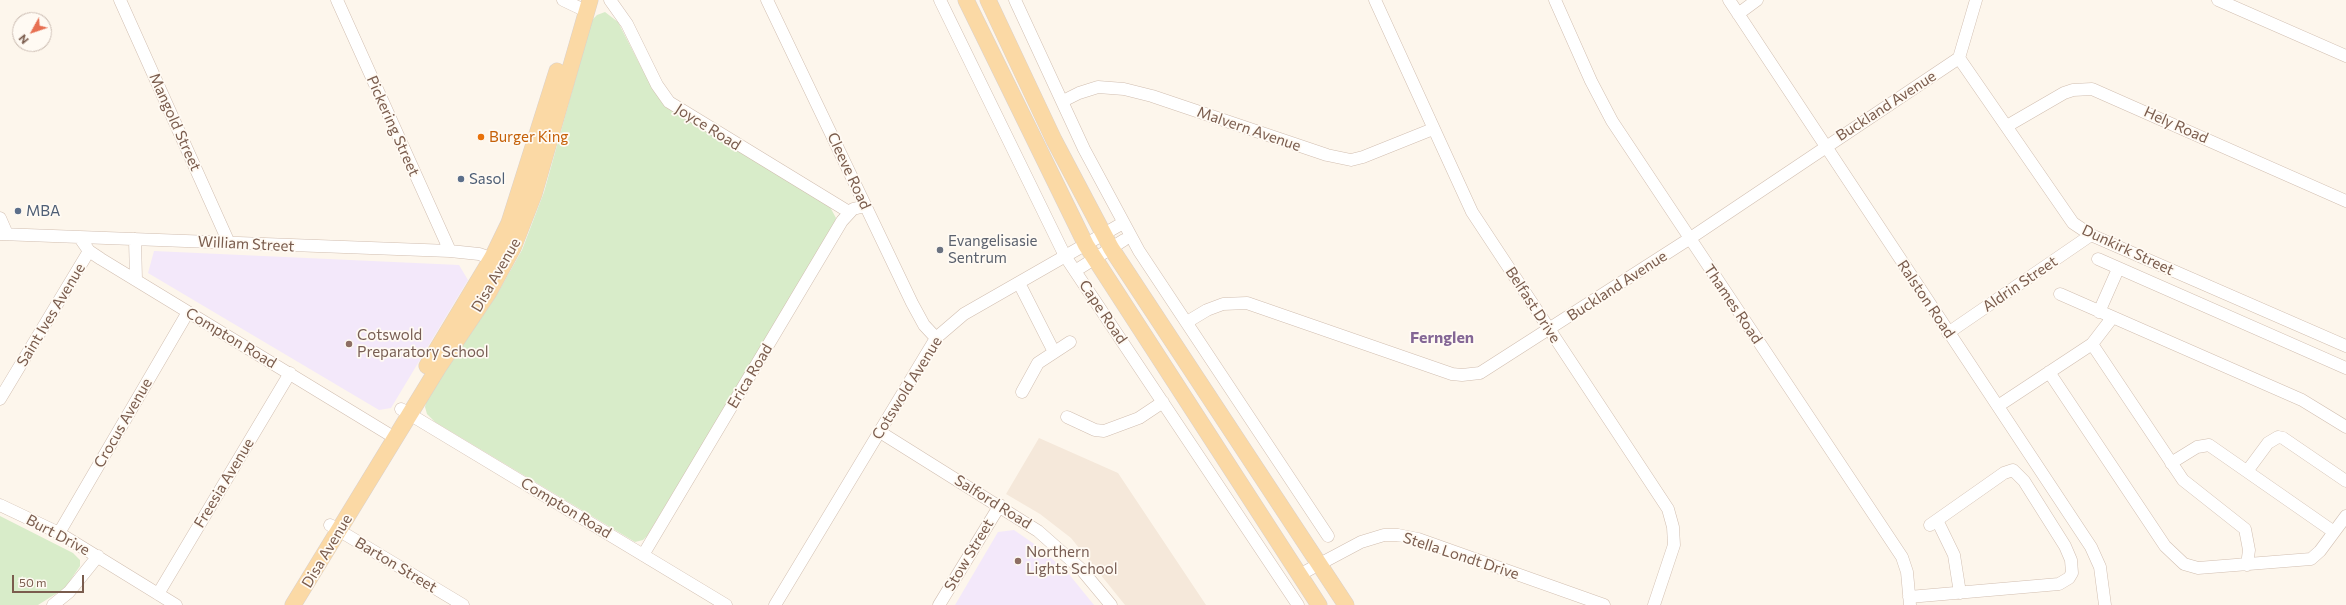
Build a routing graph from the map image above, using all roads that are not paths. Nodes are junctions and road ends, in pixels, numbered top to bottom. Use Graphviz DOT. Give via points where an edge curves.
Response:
graph roads {
  1 [pos="120,0"];
  2 [pos="337,0"];
  3 [pos="610,0"];
  4 [pos="768,0"];
  5 [pos="940,0"];
  6 [pos="966,0"];
  7 [pos="988,0"];
  8 [pos="1015,0"];
  9 [pos="1375,0"];
  10 [pos="1555,0"];
  11 [pos="1729,0"];
  12 [pos="1757,0"];
  13 [pos="1976,0"];
  14 [pos="2218,0"];
  15 [pos="579,4"];
  16 [pos="1738,14"];
  17 [pos="2346,56"];
  18 [pos="1959,58"];
  19 [pos="1063,101"];
  20 [pos="2007,126"];
  21 [pos="1433,129"];
  22 [pos="1825,146"];
  23 [pos="2346,201"];
  24 [pos="865,206"];
  25 [pos="849,212"];
  26 [pos="0,218"];
  27 [pos="1123,223"];
  28 [pos="3,234"];
  29 [pos="2091,235"];
  30 [pos="80,238"];
  31 [pos="136,239"];
  32 [pos="1689,239"];
  33 [pos="1124,240"];
  34 [pos="1107,242"];
  35 [pos="229,243"];
  36 [pos="1086,245"];
  37 [pos="89,251"];
  38 [pos="450,251"];
  39 [pos="1065,256"];
  40 [pos="1095,258"];
  41 [pos="2098,259"];
  42 [pos="498,261"];
  43 [pos="2118,269"];
  44 [pos="1075,271"];
  45 [pos="136,280"];
  46 [pos="1019,283"];
  47 [pos="2060,294"];
  48 [pos="188,312"];
  49 [pos="2099,312"];
  50 [pos="2112,318"];
  51 [pos="1187,322"];
  52 [pos="1550,330"];
  53 [pos="1948,333"];
  54 [pos="936,338"];
  55 [pos="1070,342"];
  56 [pos="2092,344"];
  57 [pos="2346,346"];
  58 [pos="1054,352"];
  59 [pos="2346,368"];
  60 [pos="2049,372"];
  61 [pos="290,373"];
  62 [pos="1022,392"];
  63 [pos="0,399"];
  64 [pos="1163,402"];
  65 [pos="1998,406"];
  66 [pos="406,411"];
  67 [pos="1067,417"];
  68 [pos="2346,427"];
  69 [pos="880,432"];
  70 [pos="391,435"];
  71 [pos="2171,463"];
  72 [pos="2248,470"];
  73 [pos="2346,482"];
  74 [pos="0,505"];
  75 [pos="1000,505"];
  76 [pos="2346,516"];
  77 [pos="335,528"];
  78 [pos="2334,532"];
  79 [pos="58,533"];
  80 [pos="1328,536"];
  81 [pos="642,555"];
  82 [pos="98,556"];
  83 [pos="1319,564"];
  84 [pos="2247,565"];
  85 [pos="1299,575"];
  86 [pos="1960,593"];
  87 [pos="158,594"];
  88 [pos="1909,601"];
  89 [pos="53,605"];
  90 [pos="176,605"];
  91 [pos="281,605"];
  92 [pos="293,605"];
  93 [pos="463,605"];
  94 [pos="726,605"];
  95 [pos="775,605"];
  96 [pos="939,605"];
  97 [pos="1111,605"];
  98 [pos="1298,605"];
  99 [pos="1319,605"];
  100 [pos="1346,605"];
  101 [pos="1604,605"];
  102 [pos="1654,605"];
  103 [pos="2105,605"];
  1 -- 35 [label="street, Mangold Street"];
  2 -- 38 [label="street, Pickering Street"];
  3 -- 25 [label="street, Joyce Road" via="627,24 657,85 669,102"];
  4 -- 24 [label="street, Cleeve Road"];
  5 -- 39 [label="street, Cape Road"];
  6 -- 36 [label="main road, Cape Road"];
  7 -- 34 [label="main road" via="1054,140"];
  8 -- 19 [label="street"];
  9 -- 21 [label="street, Belfast Drive"];
  10 -- 32 [label="street, Thames Road" via="1604,108"];
  11 -- 16 [label="street, Ralston Road"];
  12 -- 16 [label="street"];
  13 -- 18 [label="street"];
  14 -- 17 [label="street"];
  15 -- 42 [label="main road, Disa Avenue"];
  16 -- 22 [label="street, Ralston Road"];
  18 -- 20 [label="street, Dunkirk Street"];
  18 -- 22 [label="street, Buckland Avenue"];
  19 -- 21 [label="street, Malvern Avenue" via="1098,87 1124,89 1152,96 1327,155 1351,160"];
  19 -- 27 [label="street" via="1084,149"];
  20 -- 23 [label="street, Hely Road" via="2064,93 2092,89"];
  20 -- 29 [label="street, Dunkirk Street" via="2068,218"];
  21 -- 52 [label="street, Belfast Drive" via="1472,212"];
  22 -- 32 [label="street, Buckland Avenue"];
  22 -- 53 [label="street, Ralston Road"];
  24 -- 25 [label="street"];
  24 -- 54 [label="street, Cleeve Road" via="920,318"];
  25 -- 81 [label="street, Erica Road"];
  26 -- 28 [label="street"];
  27 -- 34 [label="street, Cotswold Avenue"];
  27 -- 51 [label="street"];
  28 -- 30 [label="street, William Street"];
  29 -- 53 [label="street, Aldrin Street"];
  29 -- 57 [label="street, Dunkirk Street"];
  30 -- 31 [label="street, William Street"];
  30 -- 37 [label="street, Compton Road"];
  31 -- 35 [label="street, William Street"];
  31 -- 45 [label="street"];
  32 -- 52 [label="street, Buckland Avenue"];
  32 -- 88 [label="street, Thames Road" via="1902,558 1906,565"];
  33 -- 34 [label="street"];
  34 -- 36 [label="street, Cotswold Avenue"];
  34 -- 40 [label="street"];
  34 -- 83 [label="main road"];
  35 -- 38 [label="street, William Street"];
  36 -- 39 [label="street, Cotswold Avenue"];
  36 -- 40 [label="main road, Cape Road"];
  37 -- 45 [label="street, Compton Road"];
  37 -- 63 [label="street, Saint Ives Avenue"];
  38 -- 42 [label="street, William Street"];
  39 -- 44 [label="street, Cape Road"];
  39 -- 46 [label="street, Cotswold Avenue"];
  40 -- 44 [label="street"];
  40 -- 85 [label="main road, Cape Road"];
  41 -- 43 [label="street"];
  42 -- 66 [label="main road, Disa Avenue"];
  43 -- 49 [label="street"];
  43 -- 59 [label="street"];
  44 -- 64 [label="street, Cape Road"];
  45 -- 48 [label="street, Compton Road"];
  46 -- 54 [label="street, Cotswold Avenue" via="964,314"];
  46 -- 58 [label="street"];
  47 -- 49 [label="street"];
  48 -- 61 [label="street, Compton Road"];
  48 -- 79 [label="street, Crocus Avenue"];
  49 -- 50 [label="street"];
  50 -- 56 [label="street"];
  50 -- 68 [label="street" via="2302,400"];
  51 -- 52 [label="street, Buckland Avenue" via="1223,304 1247,303 1462,375 1490,369"];
  51 -- 80 [label="street"];
  52 -- 102 [label="street, Belfast Drive" via="1663,500 1671,518 1674,545"];
  53 -- 65 [label="street, Ralston Road"];
  54 -- 69 [label="street, Cotswold Avenue"];
  55 -- 58 [label="street"];
  56 -- 60 [label="street"];
  56 -- 71 [label="street"];
  58 -- 62 [label="street" via="1035,366"];
  60 -- 65 [label="street"];
  60 -- 84 [label="street" via="2161,539 2178,560 2198,568"];
  61 -- 70 [label="street, Compton Road"];
  61 -- 87 [label="street, Freesia Avenue"];
  64 -- 67 [label="street" via="1139,418 1104,431 1095,430"];
  64 -- 98 [label="street, Cape Road"];
  65 -- 103 [label="street, Ralston Road" via="2092,547 2100,567"];
  66 -- 70 [label="main road, Disa Avenue"];
  66 -- 81 [label="street, Compton Road"];
  69 -- 75 [label="street, Salford Road"];
  69 -- 95 [label="street, Cotswold Avenue"];
  70 -- 77 [label="main road, Disa Avenue"];
  71 -- 72 [label="street" via="2204,444 2216,448"];
  71 -- 84 [label="street" via="2187,484 2245,529 2249,550"];
  72 -- 73 [label="street" via="2268,443 2278,437"];
  72 -- 78 [label="street"];
  74 -- 79 [label="street, Burt Drive"];
  75 -- 96 [label="street, Stow Street"];
  75 -- 97 [label="street, Salford Road" via="1038,530 1062,550 1081,568"];
  76 -- 78 [label="street"];
  77 -- 91 [label="main road, Disa Avenue"];
  77 -- 92 [label="main road, Disa Avenue"];
  77 -- 93 [label="street, Barton Street"];
  78 -- 84 [label="street" via="2311,559"];
  79 -- 82 [label="street, Burt Drive"];
  81 -- 94 [label="street, Compton Road"];
  82 -- 87 [label="street, Burt Drive"];
  82 -- 89 [label="street" via="69,592"];
  83 -- 85 [label="street, Stella Londt Drive"];
  83 -- 100 [label="main road"];
  83 -- 101 [label="street, Stella Londt Drive" via="1361,542 1384,535 1398,535 1418,539"];
  85 -- 99 [label="main road, Cape Road"];
  86 -- 86 [label="street" via="1954,555 1933,522 2004,473 2013,470 2024,481 2065,546 2071,560 2072,573 2059,584"];
  86 -- 88 [label="street"];
  87 -- 90 [label="street, Burt Drive"];
}
